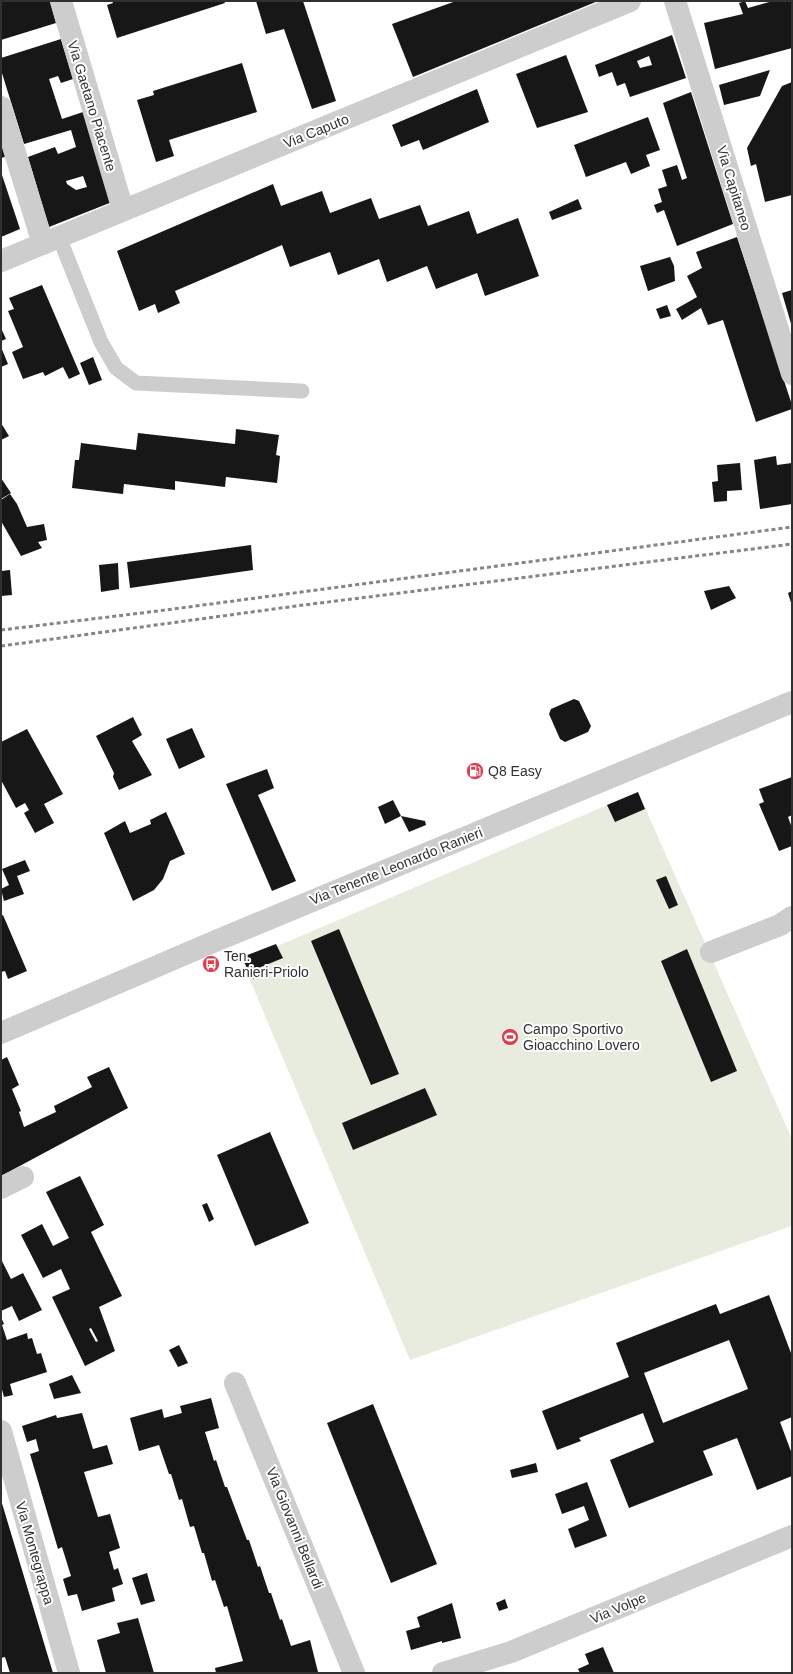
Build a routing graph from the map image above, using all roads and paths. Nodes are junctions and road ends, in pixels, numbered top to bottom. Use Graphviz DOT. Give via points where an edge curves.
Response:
graph roads {
  1 [pos="61,1"];
  2 [pos="630,1"];
  3 [pos="675,1"];
  4 [pos="1,107"];
  5 [pos="123,210"];
  6 [pos="51,240"];
  7 [pos="1,261"];
  8 [pos="792,374"];
  9 [pos="302,391"];
  10 [pos="792,702"];
  11 [pos="792,917"];
  12 [pos="712,952"];
  13 [pos="1,1033"];
  14 [pos="23,1177"];
  15 [pos="1,1188"];
  16 [pos="235,1383"];
  17 [pos="1,1432"];
  18 [pos="792,1536"];
  19 [pos="69,1673"];
  20 [pos="354,1673"];
  21 [pos="443,1673"];
  1 -- 5 [label="street, Via Gaetano Piacente"];
  2 -- 5 [label="street, Via Caputo"];
  3 -- 8 [label="street, Via Capitaneo"];
  4 -- 6 [label="street"];
  5 -- 6 [label="street, Via Caputo"];
  6 -- 7 [label="street, Via Caputo"];
  6 -- 9 [label="lane" via="116,368 136,383"];
  10 -- 13 [label="street, Via Tenente Leonardo Ranieri" via="218,940"];
  11 -- 12 [label="street" via="780,925"];
  14 -- 15 [label="street"];
  16 -- 20 [label="street, Via Giovanni Bellardi"];
  17 -- 19 [label="street, Via Montegrappa"];
  18 -- 21 [label="street, Via Volpe" via="511,1652"];
}
